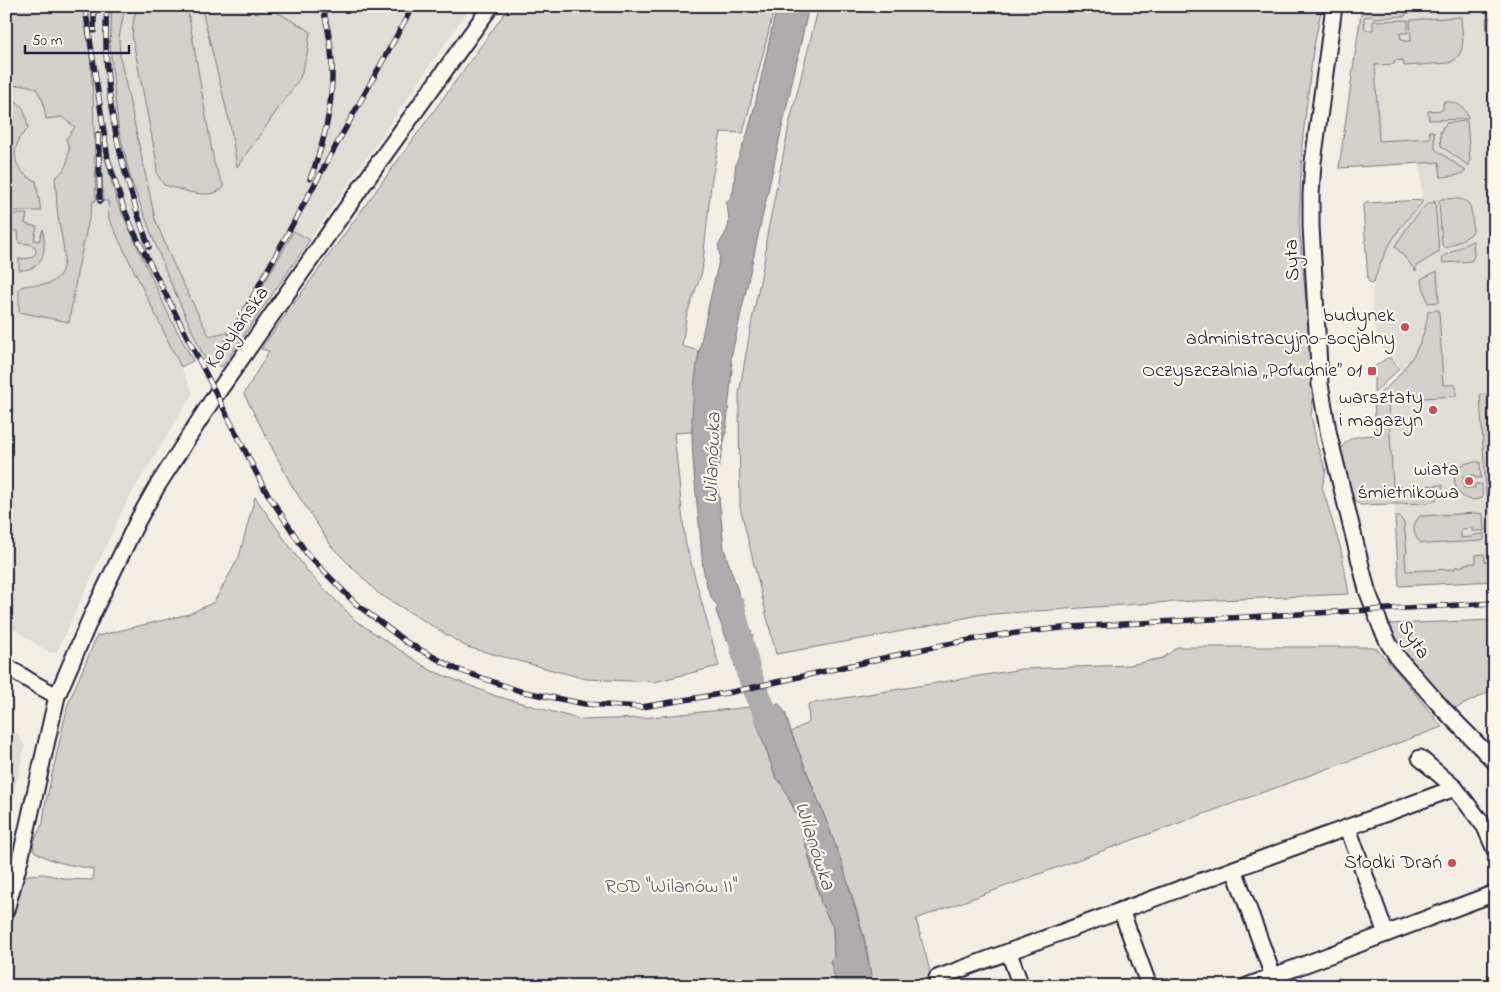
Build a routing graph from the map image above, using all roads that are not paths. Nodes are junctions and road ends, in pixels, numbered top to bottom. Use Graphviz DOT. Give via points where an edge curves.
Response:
graph roads {
  1 [pos="491,6"];
  2 [pos="1334,6"];
  3 [pos="6,666"];
  4 [pos="57,696"];
  5 [pos="1420,758"];
  6 [pos="1495,762"];
  7 [pos="1455,788"];
  8 [pos="1348,828"];
  9 [pos="1495,850"];
  10 [pos="1234,869"];
  11 [pos="1495,893"];
  12 [pos="6,910"];
  13 [pos="1121,910"];
  14 [pos="1386,934"];
  15 [pos="1008,953"];
  16 [pos="1273,976"];
  17 [pos="937,978"];
  18 [pos="1020,986"];
  19 [pos="1149,986"];
  20 [pos="1247,986"];
  1 -- 4 [label="street, Kobylańska" via="213,399 156,488 92,615"];
  2 -- 6 [label="street, Syta" via="1313,162 1310,209 1320,384 1327,427 1367,590 1389,644 1411,674"];
  3 -- 4 [label="street"];
  4 -- 12 [label="street, Kobylańska"];
  5 -- 7 [label="street"];
  7 -- 8 [label="street"];
  7 -- 9 [label="street" via="1485,827"];
  8 -- 10 [label="street"];
  8 -- 14 [label="street"];
  10 -- 13 [label="street"];
  10 -- 16 [label="street"];
  11 -- 14 [label="street"];
  13 -- 15 [label="street"];
  13 -- 19 [label="street"];
  14 -- 16 [label="street"];
  15 -- 17 [label="street"];
  15 -- 18 [label="street"];
  16 -- 20 [label="street"];
}
